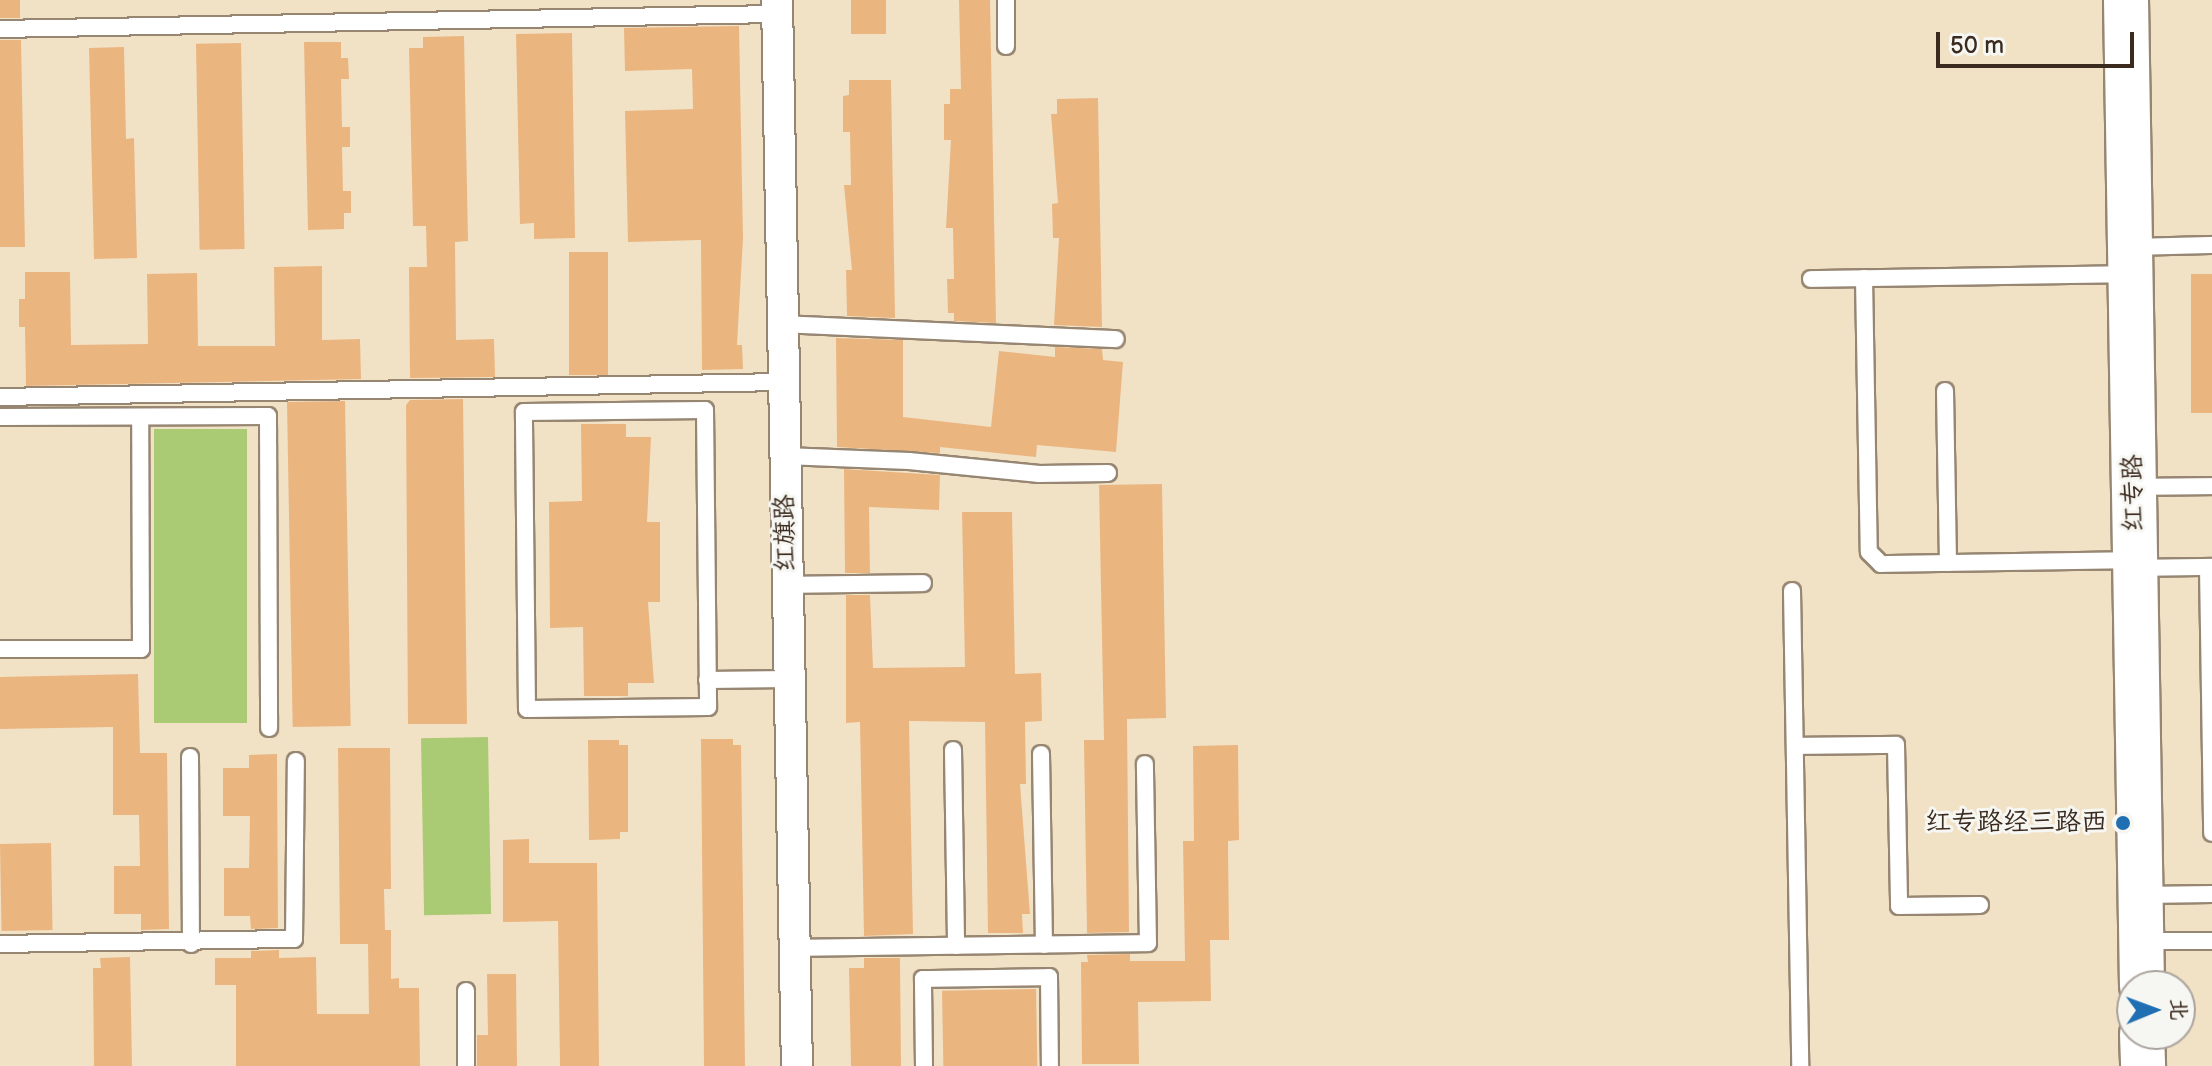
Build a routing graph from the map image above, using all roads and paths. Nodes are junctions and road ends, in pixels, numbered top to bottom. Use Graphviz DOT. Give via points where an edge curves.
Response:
graph roads {
  1 [pos="1006,0"];
  2 [pos="2126,0"];
  3 [pos="777,7"];
  4 [pos="0,29"];
  5 [pos="1006,46"];
  6 [pos="2212,245"];
  7 [pos="2130,260"];
  8 [pos="1864,278"];
  9 [pos="1811,279"];
  10 [pos="783,324"];
  11 [pos="1116,339"];
  12 [pos="784,382"];
  13 [pos="1945,391"];
  14 [pos="0,397"];
  15 [pos="0,417"];
  16 [pos="140,417"];
  17 [pos="785,456"];
  18 [pos="1108,473"];
  19 [pos="2212,486"];
  20 [pos="2133,487"];
  21 [pos="1948,563"];
  22 [pos="2135,564"];
  23 [pos="2210,567"];
  24 [pos="923,583"];
  25 [pos="787,585"];
  26 [pos="1792,591"];
  27 [pos="0,649"];
  28 [pos="788,679"];
  29 [pos="707,680"];
  30 [pos="269,728"];
  31 [pos="1795,746"];
  32 [pos="953,750"];
  33 [pos="1041,754"];
  34 [pos="190,757"];
  35 [pos="296,761"];
  36 [pos="1145,764"];
  37 [pos="2212,833"];
  38 [pos="2212,894"];
  39 [pos="2140,895"];
  40 [pos="1980,905"];
  41 [pos="2141,941"];
  42 [pos="2212,941"];
  43 [pos="0,944"];
  44 [pos="191,944"];
  45 [pos="1044,945"];
  46 [pos="956,946"];
  47 [pos="794,948"];
  48 [pos="2142,970"];
  49 [pos="466,991"];
  50 [pos="466,1066"];
  51 [pos="797,1066"];
  52 [pos="924,1066"];
  53 [pos="1050,1066"];
  54 [pos="1800,1066"];
  1 -- 5 [label="lane"];
  2 -- 7 [label="street, 红专路"];
  3 -- 4 [label="lane"];
  3 -- 10 [label="street, 红旗路"];
  6 -- 7 [label="lane"];
  7 -- 8 [label="lane"];
  7 -- 20 [label="street, 红专路"];
  8 -- 9 [label="lane"];
  8 -- 21 [label="lane" via="1869,552 1881,564"];
  10 -- 11 [label="lane" via="903,325"];
  10 -- 12 [label="street, 红旗路"];
  12 -- 14 [label="lane"];
  12 -- 17 [label="street, 红旗路"];
  13 -- 21 [label="lane"];
  15 -- 16 [label="lane"];
  16 -- 27 [label="lane" via="141,649"];
  16 -- 30 [label="lane" via="268,416"];
  17 -- 18 [label="lane" via="1039,474"];
  17 -- 25 [label="street, 红旗路"];
  19 -- 20 [label="lane"];
  20 -- 22 [label="street, 红专路"];
  21 -- 22 [label="lane"];
  22 -- 23 [label="lane"];
  22 -- 39 [label="street, 红专路"];
  23 -- 37 [label="lane"];
  24 -- 25 [label="lane"];
  25 -- 28 [label="street, 红旗路"];
  26 -- 31 [label="lane"];
  28 -- 29 [label="lane"];
  28 -- 47 [label="street, 红旗路"];
  29 -- 29 [label="lane" via="708,707 527,709 524,412 705,410"];
  31 -- 40 [label="lane" via="1896,745 1899,906"];
  31 -- 54 [label="lane"];
  32 -- 46 [label="lane"];
  33 -- 45 [label="lane"];
  34 -- 44 [label="lane"];
  35 -- 44 [label="lane" via="294,939"];
  36 -- 45 [label="lane" via="1148,943"];
  38 -- 39 [label="lane"];
  39 -- 41 [label="street, 红专路"];
  41 -- 42 [label="lane"];
  41 -- 48 [label="street, 红专路"];
  43 -- 44 [label="lane"];
  45 -- 46 [label="lane"];
  46 -- 47 [label="lane"];
  47 -- 51 [label="street, 红旗路"];
  49 -- 50 [label="lane"];
  52 -- 53 [label="lane" via="923,979 1049,977"];
}
